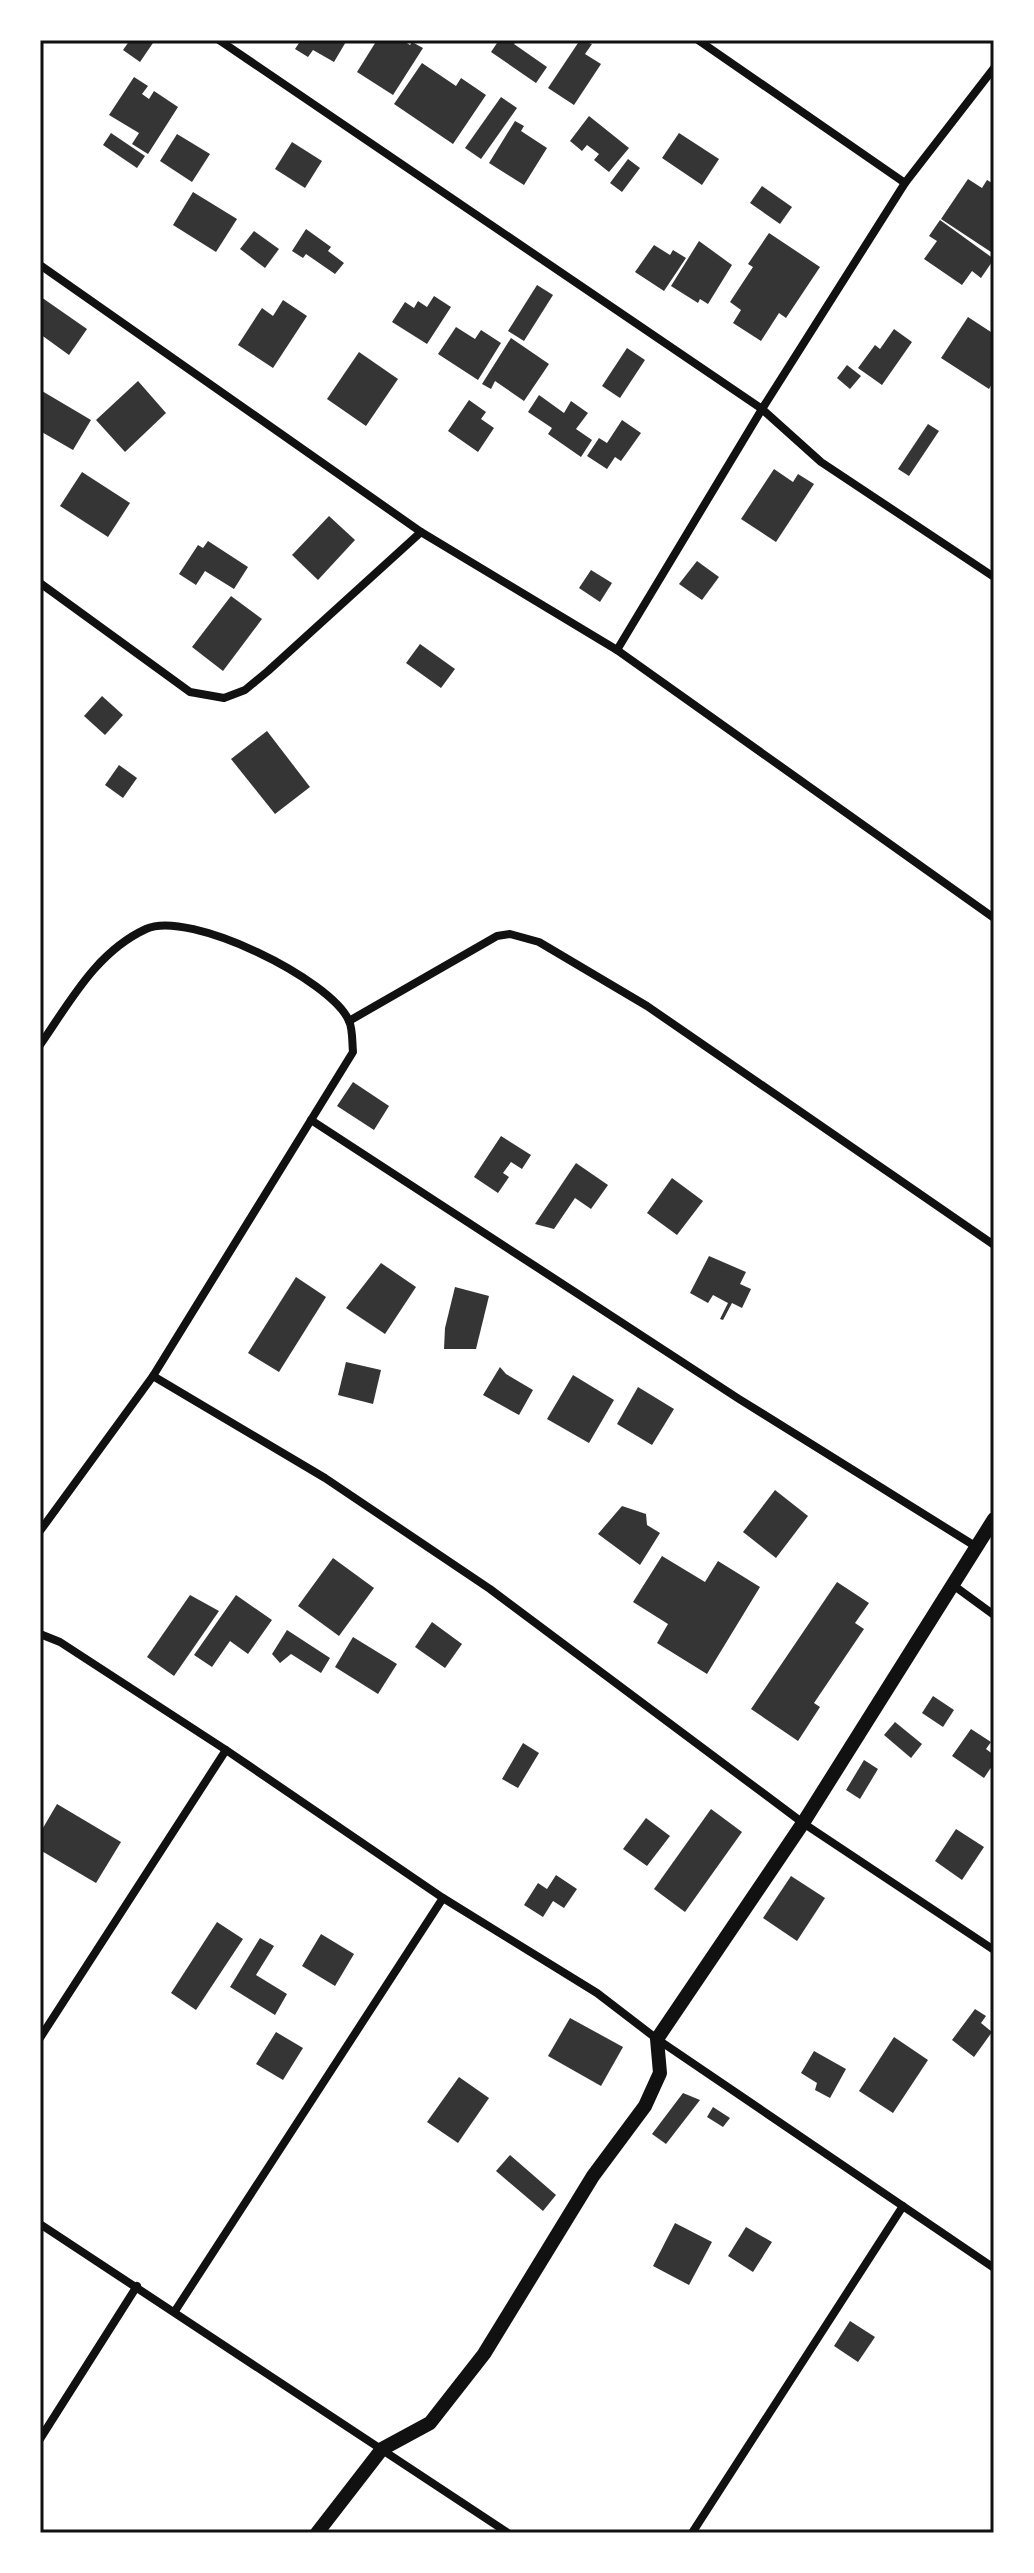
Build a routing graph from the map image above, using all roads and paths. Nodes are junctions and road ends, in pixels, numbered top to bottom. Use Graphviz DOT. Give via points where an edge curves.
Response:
graph roads {
  1 [pos="219,40"];
  2 [pos="698,40"];
  3 [pos="994,68"];
  4 [pos="905,183"];
  5 [pos="40,265"];
  6 [pos="762,409"];
  7 [pos="421,532"];
  8 [pos="993,573"];
  9 [pos="40,583"];
  10 [pos="617,650"];
  11 [pos="994,918"];
  12 [pos="349,1021"];
  13 [pos="40,1045"];
  14 [pos="311,1120"];
  15 [pos="994,1245"];
  16 [pos="153,1376"];
  17 [pos="994,1519"];
  18 [pos="40,1531"];
  19 [pos="975,1546"];
  20 [pos="953,1585"];
  21 [pos="994,1615"];
  22 [pos="40,1634"];
  23 [pos="226,1750"];
  24 [pos="803,1823"];
  25 [pos="443,1898"];
  26 [pos="994,1950"];
  27 [pos="40,2038"];
  28 [pos="657,2039"];
  29 [pos="903,2206"];
  30 [pos="40,2224"];
  31 [pos="994,2268"];
  32 [pos="137,2286"];
  33 [pos="175,2311"];
  34 [pos="40,2439"];
  35 [pos="382,2449"];
  36 [pos="317,2533"];
  37 [pos="508,2533"];
  38 [pos="692,2533"];
  1 -- 6 [label="street"];
  2 -- 4 [label="street"];
  3 -- 4 [label="street"];
  4 -- 6 [label="street"];
  5 -- 7 [label="street"];
  6 -- 8 [label="street" via="821,462"];
  6 -- 10 [label="street"];
  7 -- 9 [label="street" via="268,671 245,690 224,698 190,692"];
  7 -- 10 [label="street"];
  10 -- 11 [label="street"];
  12 -- 13 [label="street" via="322,989 221,935 172,925 150,927 105,956"];
  12 -- 14 [label="street" via="353,1052"];
  12 -- 15 [label="street" via="497,936 539,942 647,1006"];
  14 -- 16 [label="street"];
  14 -- 19 [label="street"];
  16 -- 18 [label="street"];
  16 -- 24 [label="street" via="325,1478 490,1589"];
  17 -- 19 [label="street"];
  19 -- 20 [label="street"];
  20 -- 21 [label="street"];
  20 -- 24 [label="street"];
  22 -- 23 [label="street"];
  23 -- 25 [label="street"];
  23 -- 27 [label="street"];
  24 -- 26 [label="street"];
  24 -- 28 [label="street"];
  25 -- 28 [label="street" via="597,1993"];
  25 -- 33 [label="street"];
  28 -- 29 [label="street"];
  28 -- 35 [label="street" via="660,2073 645,2106 593,2176 484,2354 430,2423"];
  29 -- 31 [label="street"];
  29 -- 38 [label="street"];
  30 -- 32 [label="street"];
  32 -- 33 [label="street"];
  32 -- 34 [label="street"];
  33 -- 35 [label="street"];
  35 -- 36 [label="street"];
  35 -- 37 [label="street"];
}
